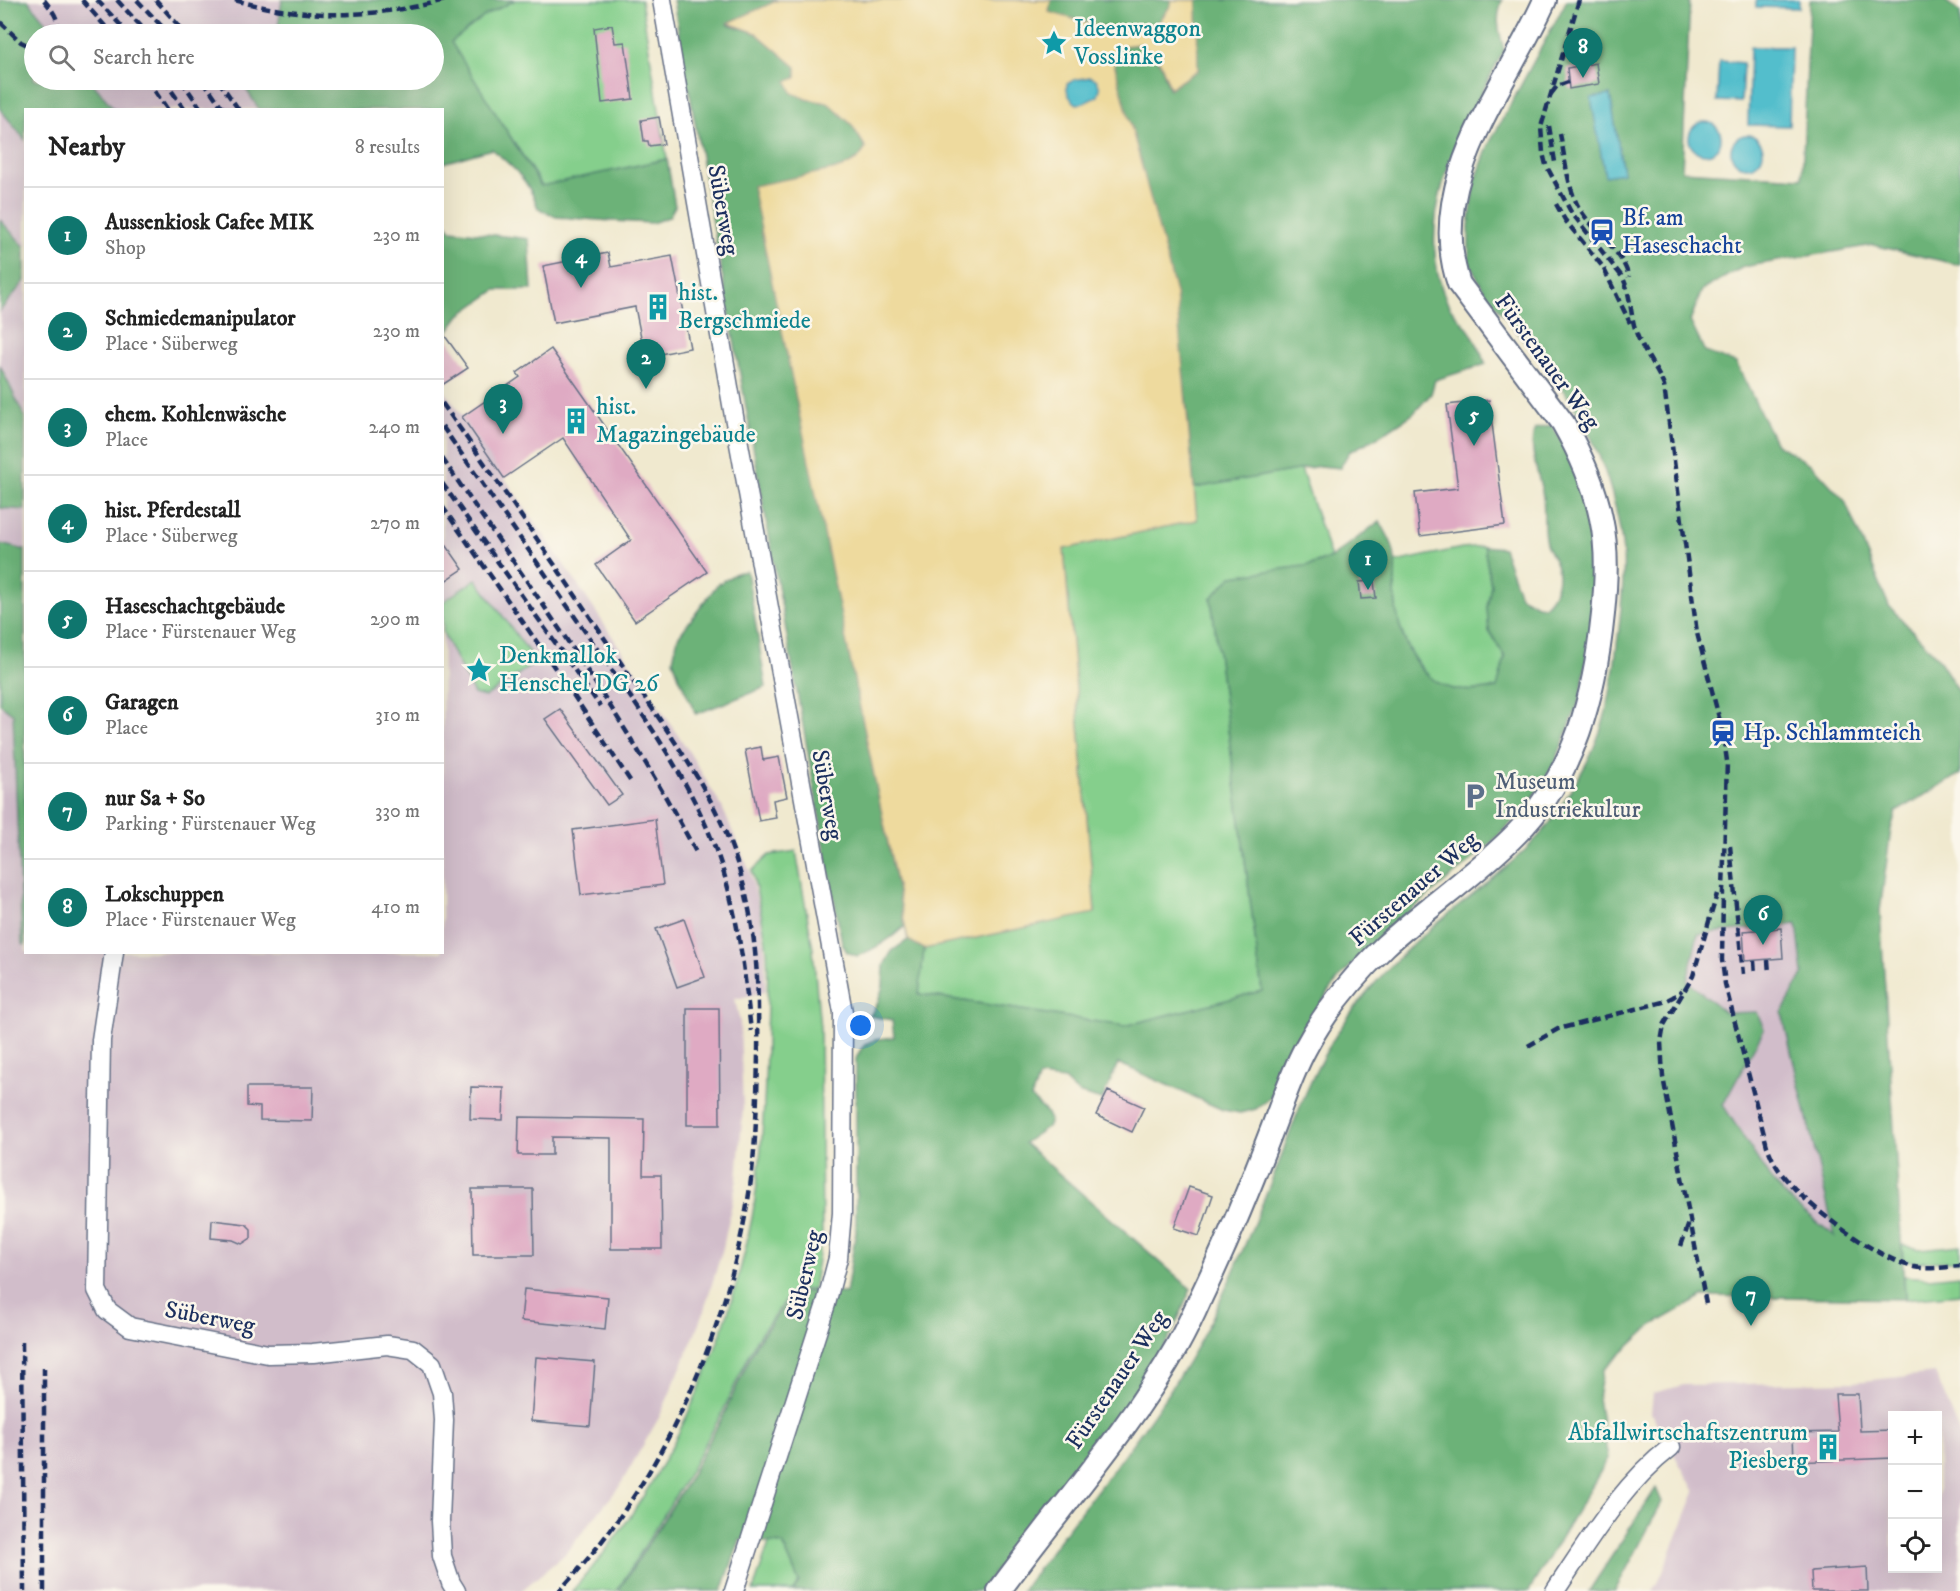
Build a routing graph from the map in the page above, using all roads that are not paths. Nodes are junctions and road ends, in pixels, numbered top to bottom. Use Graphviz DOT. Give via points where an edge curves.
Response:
graph roads {
  1 [pos="662,0"];
  2 [pos="1545,0"];
  3 [pos="114,954"];
  4 [pos="1671,1447"];
  5 [pos="456,1591"];
  6 [pos="734,1591"];
  7 [pos="999,1591"];
  8 [pos="1555,1591"];
  1 -- 6 [label="street, Süberweg" via="843,1012 842,1213 838,1258"];
  2 -- 7 [label="street, Fürstenauer Weg" via="1460,173 1451,251 1459,284 1577,447 1602,521 1605,594 1597,663 1585,717 1548,794 1518,833 1388,944 1343,992 1323,1021 1291,1079 1226,1243 1178,1345 1121,1430"];
  3 -- 5 [label="street, Süberweg" via="101,1040 97,1290 107,1310 130,1327 268,1354 387,1345 413,1349 432,1364 442,1393 444,1420 442,1556"];
  4 -- 8 [label="street" via="1651,1462 1613,1503"];
}
